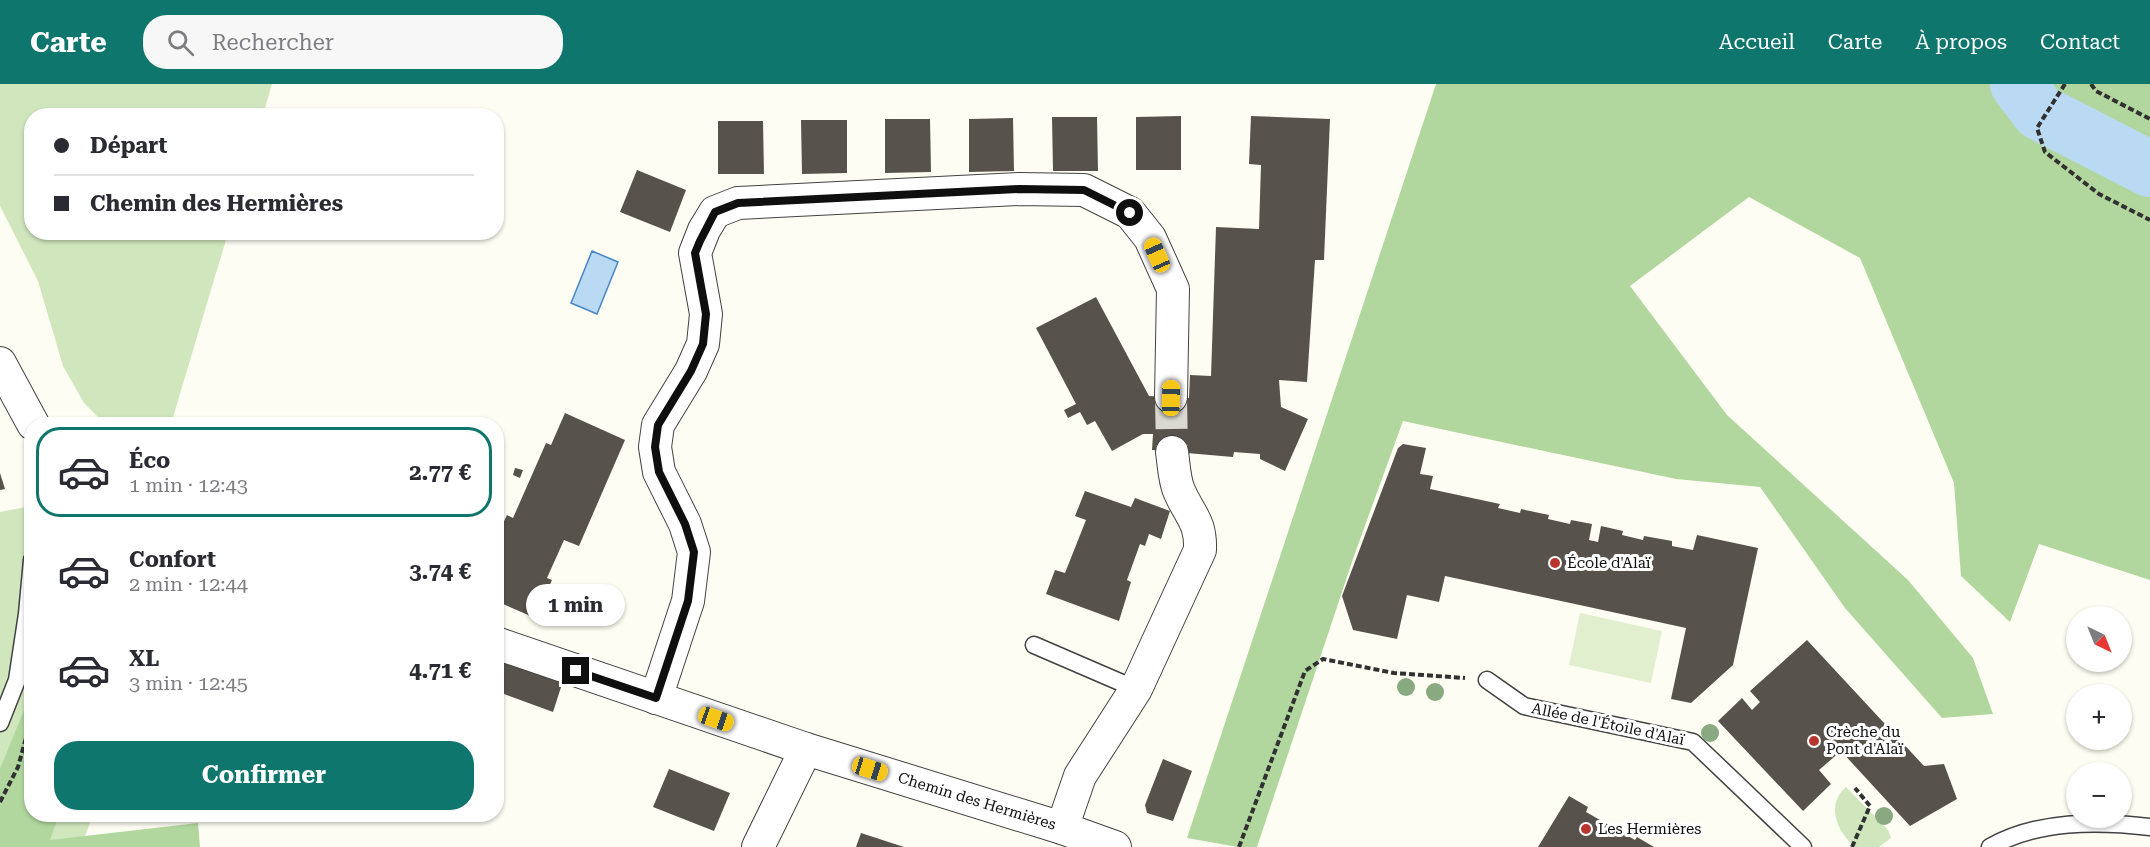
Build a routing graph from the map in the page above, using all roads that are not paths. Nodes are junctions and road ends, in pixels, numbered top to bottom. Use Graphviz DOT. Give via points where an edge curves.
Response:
graph roads {
  1 [pos="0,363"];
  2 [pos="1171,398"];
  3 [pos="29,417"];
  4 [pos="1172,452"];
  5 [pos="24,632"];
  6 [pos="1034,645"];
  7 [pos="504,646"];
  8 [pos="1487,680"];
  9 [pos="1136,689"];
  10 [pos="656,698"];
  11 [pos="0,723"];
  12 [pos="806,749"];
  13 [pos="2150,827"];
  14 [pos="1062,828"];
  15 [pos="758,847"];
  16 [pos="1115,847"];
  17 [pos="1803,847"];
  18 [pos="1990,847"];
  1 -- 3 [label="street"];
  2 -- 10 [label="street" via="1173,289 1150,238 1130,213 1084,190 1019,189 738,203 715,212 695,253 706,314 703,344 658,425 655,447 659,472 694,552 688,601"];
  4 -- 9 [label="street" via="1180,494 1201,532 1200,550"];
  5 -- 11 [label="lane" via="16,680"];
  6 -- 9 [label="lane"];
  7 -- 10 [label="street, Chemin des Hermières"];
  8 -- 17 [label="lane, Allée de l'Étoile d'Alaï" via="1524,706 1693,742"];
  9 -- 14 [label="street" via="1090,757"];
  10 -- 12 [label="street, Chemin des Hermières"];
  12 -- 14 [label="street, Chemin des Hermières"];
  12 -- 15 [label="street"];
  13 -- 18 [label="lane" via="2098,822 2049,828 2005,838"];
  14 -- 16 [label="street, Chemin des Hermières"];
}
